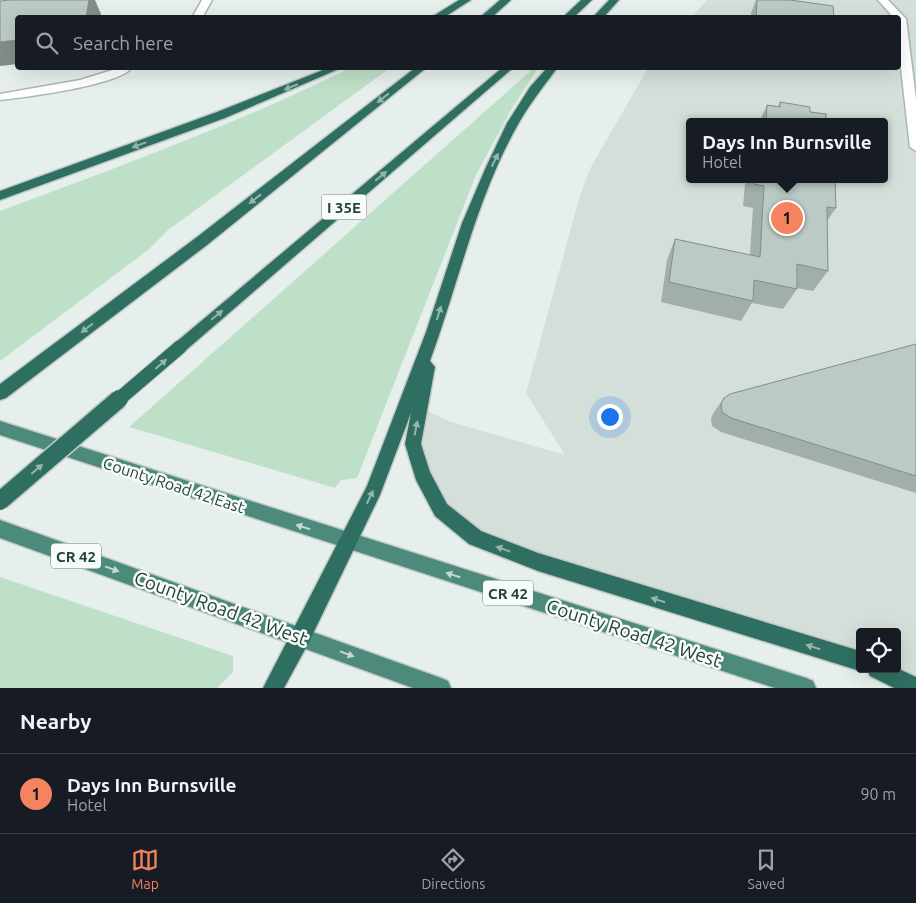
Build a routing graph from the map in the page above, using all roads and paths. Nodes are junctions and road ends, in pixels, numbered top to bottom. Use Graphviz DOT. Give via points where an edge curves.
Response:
graph roads {
  1 [pos="207,0"];
  2 [pos="466,0"];
  3 [pos="506,0"];
  4 [pos="588,0"];
  5 [pos="614,0"];
  6 [pos="883,0"];
  7 [pos="199,15"];
  8 [pos="440,15"];
  9 [pos="488,15"];
  10 [pos="570,15"];
  11 [pos="600,15"];
  12 [pos="897,15"];
  13 [pos="901,19"];
  14 [pos="122,70"];
  15 [pos="331,70"];
  16 [pos="418,70"];
  17 [pos="506,70"];
  18 [pos="550,70"];
  19 [pos="0,97"];
  20 [pos="916,147"];
  21 [pos="0,196"];
  22 [pos="433,332"];
  23 [pos="0,393"];
  24 [pos="0,428"];
  25 [pos="0,501"];
  26 [pos="0,529"];
  27 [pos="349,542"];
  28 [pos="301,637"];
  29 [pos="856,660"];
  30 [pos="884,673"];
  31 [pos="273,688"];
  32 [pos="441,688"];
  33 [pos="806,688"];
  34 [pos="916,688"];
  1 -- 7 [label="street"];
  2 -- 8 [label="highway"];
  3 -- 9 [label="highway"];
  4 -- 10 [label="highway"];
  5 -- 11 [label="highway"];
  6 -- 12 [label="street"];
  13 -- 20 [label="street"];
  14 -- 19 [label="street" via="87,82"];
  15 -- 21 [label="highway, one-way" via="221,115"];
  16 -- 23 [label="highway, one-way" via="126,299"];
  25 -- 17 [label="highway, I 35E, one-way, bridge"];
  22 -- 18 [label="highway, one-way" via="469,223 492,167 513,122"];
  27 -- 22 [label="highway, one-way" via="374,489"];
  29 -- 22 [label="highway, one-way" via="638,594 475,538 442,510 422,474 413,444"];
  27 -- 24 [label="highway, County Road 42 East / CR 42, one-way"];
  26 -- 28 [label="highway, County Road 42 West / CR 42, one-way"];
  27 -- 28 [label="highway"];
  33 -- 27 [label="highway, County Road 42 West / CR 42, one-way"];
  28 -- 31 [label="highway"];
  28 -- 32 [label="highway, County Road 42 West / CR 42, one-way"];
  30 -- 34 [label="highway"];
}
